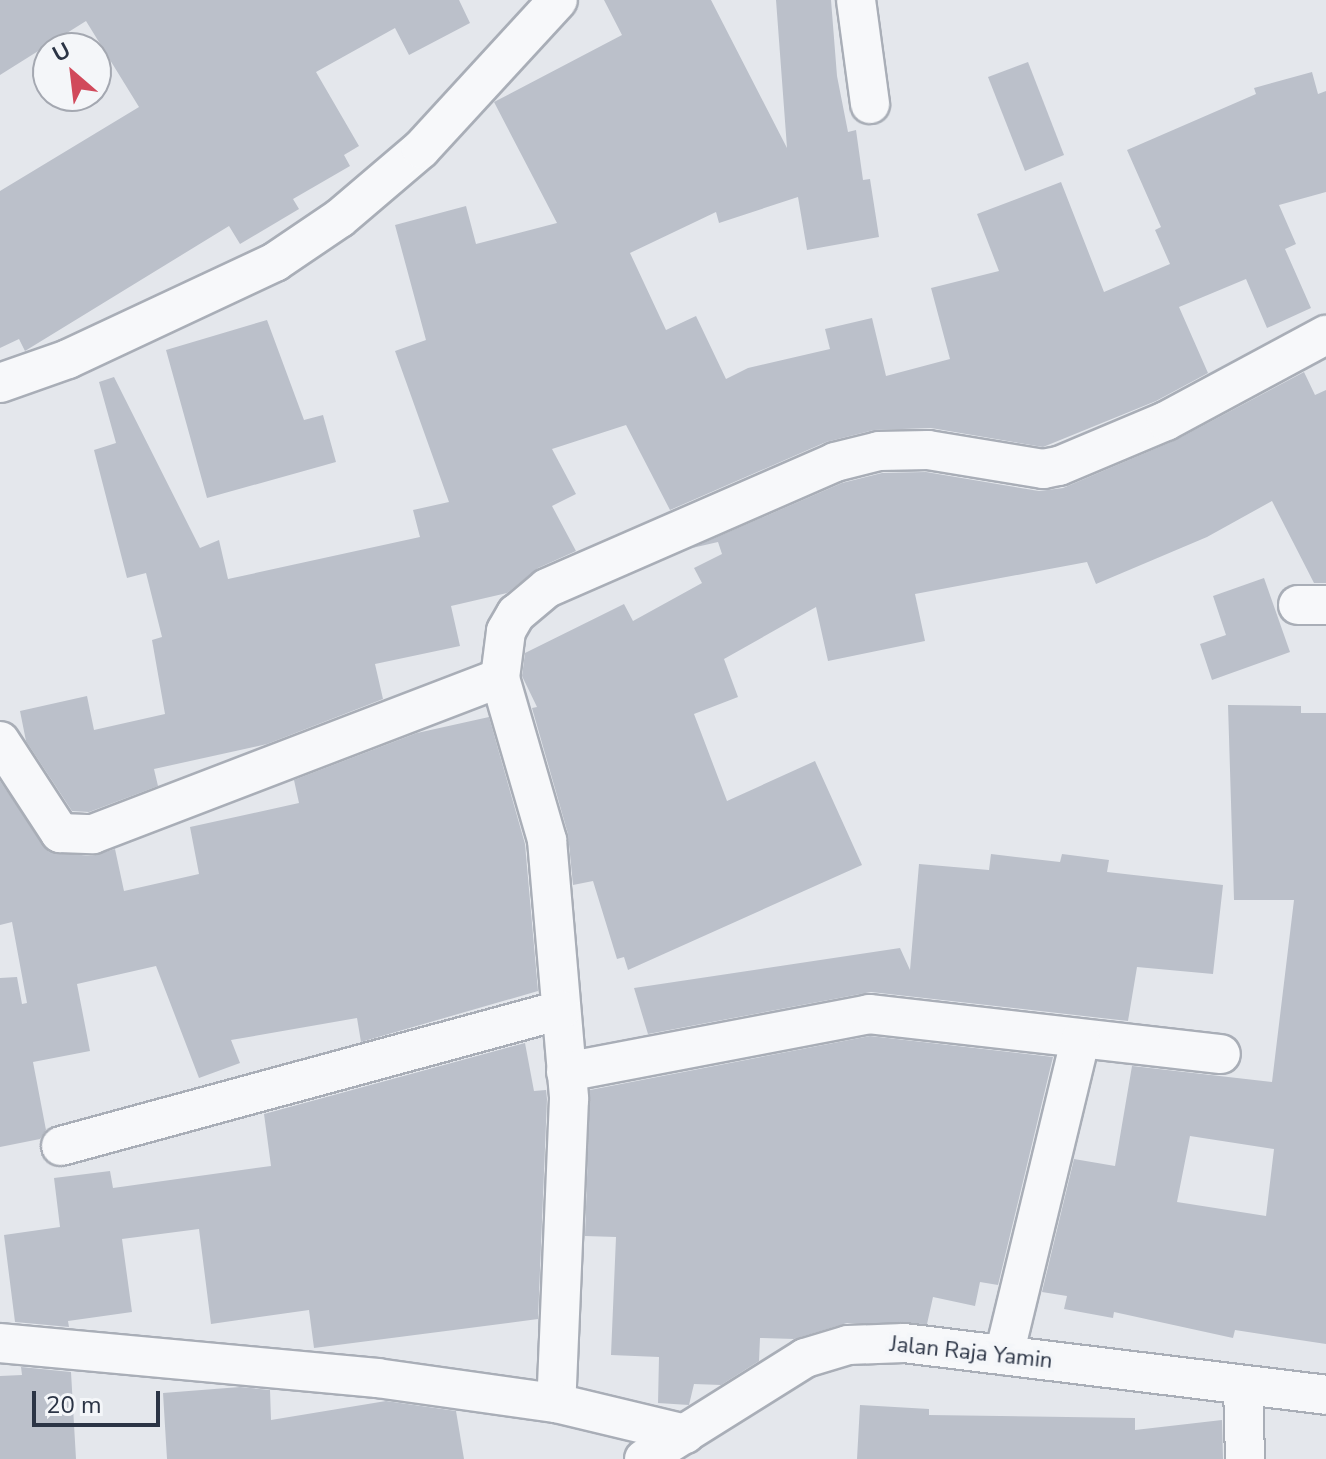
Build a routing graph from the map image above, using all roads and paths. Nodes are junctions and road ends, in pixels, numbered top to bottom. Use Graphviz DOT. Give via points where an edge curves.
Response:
graph roads {
  1 [pos="558,0"];
  2 [pos="856,0"];
  3 [pos="870,104"];
  4 [pos="1326,335"];
  5 [pos="0,383"];
  6 [pos="500,678"];
  7 [pos="0,741"];
  8 [pos="561,1010"];
  9 [pos="1080,1040"];
  10 [pos="1221,1054"];
  11 [pos="566,1072"];
  12 [pos="61,1146"];
  13 [pos="0,1343"];
  14 [pos="1004,1355"];
  15 [pos="1243,1386"];
  16 [pos="1326,1395"];
  17 [pos="556,1403"];
  18 [pos="685,1434"];
  19 [pos="644,1459"];
  20 [pos="1245,1459"];
  1 -- 5 [label="street" via="421,149 340,218 275,262 68,359"];
  2 -- 3 [label="street"];
  4 -- 6 [label="street" via="1166,421 1059,466 1043,469 928,450 879,451 835,462 547,588 516,614 506,631"];
  6 -- 7 [label="street" via="271,769 74,837 60,833"];
  6 -- 8 [label="street" via="547,840"];
  8 -- 11 [label="street"];
  8 -- 12 [label="street"];
  9 -- 10 [label="street"];
  9 -- 11 [label="street" via="869,1014"];
  9 -- 14 [label="street"];
  11 -- 17 [label="street"];
  13 -- 17 [label="street" via="377,1378"];
  14 -- 15 [label="street, Jalan Raja Yamin"];
  14 -- 18 [label="street, Jalan Raja Yamin" via="904,1343 848,1345 805,1358"];
  15 -- 16 [label="street, Jalan Raja Yamin"];
  15 -- 20 [label="street"];
  17 -- 18 [label="street"];
  18 -- 19 [label="street, Jalan Raja Yamin"];
}
